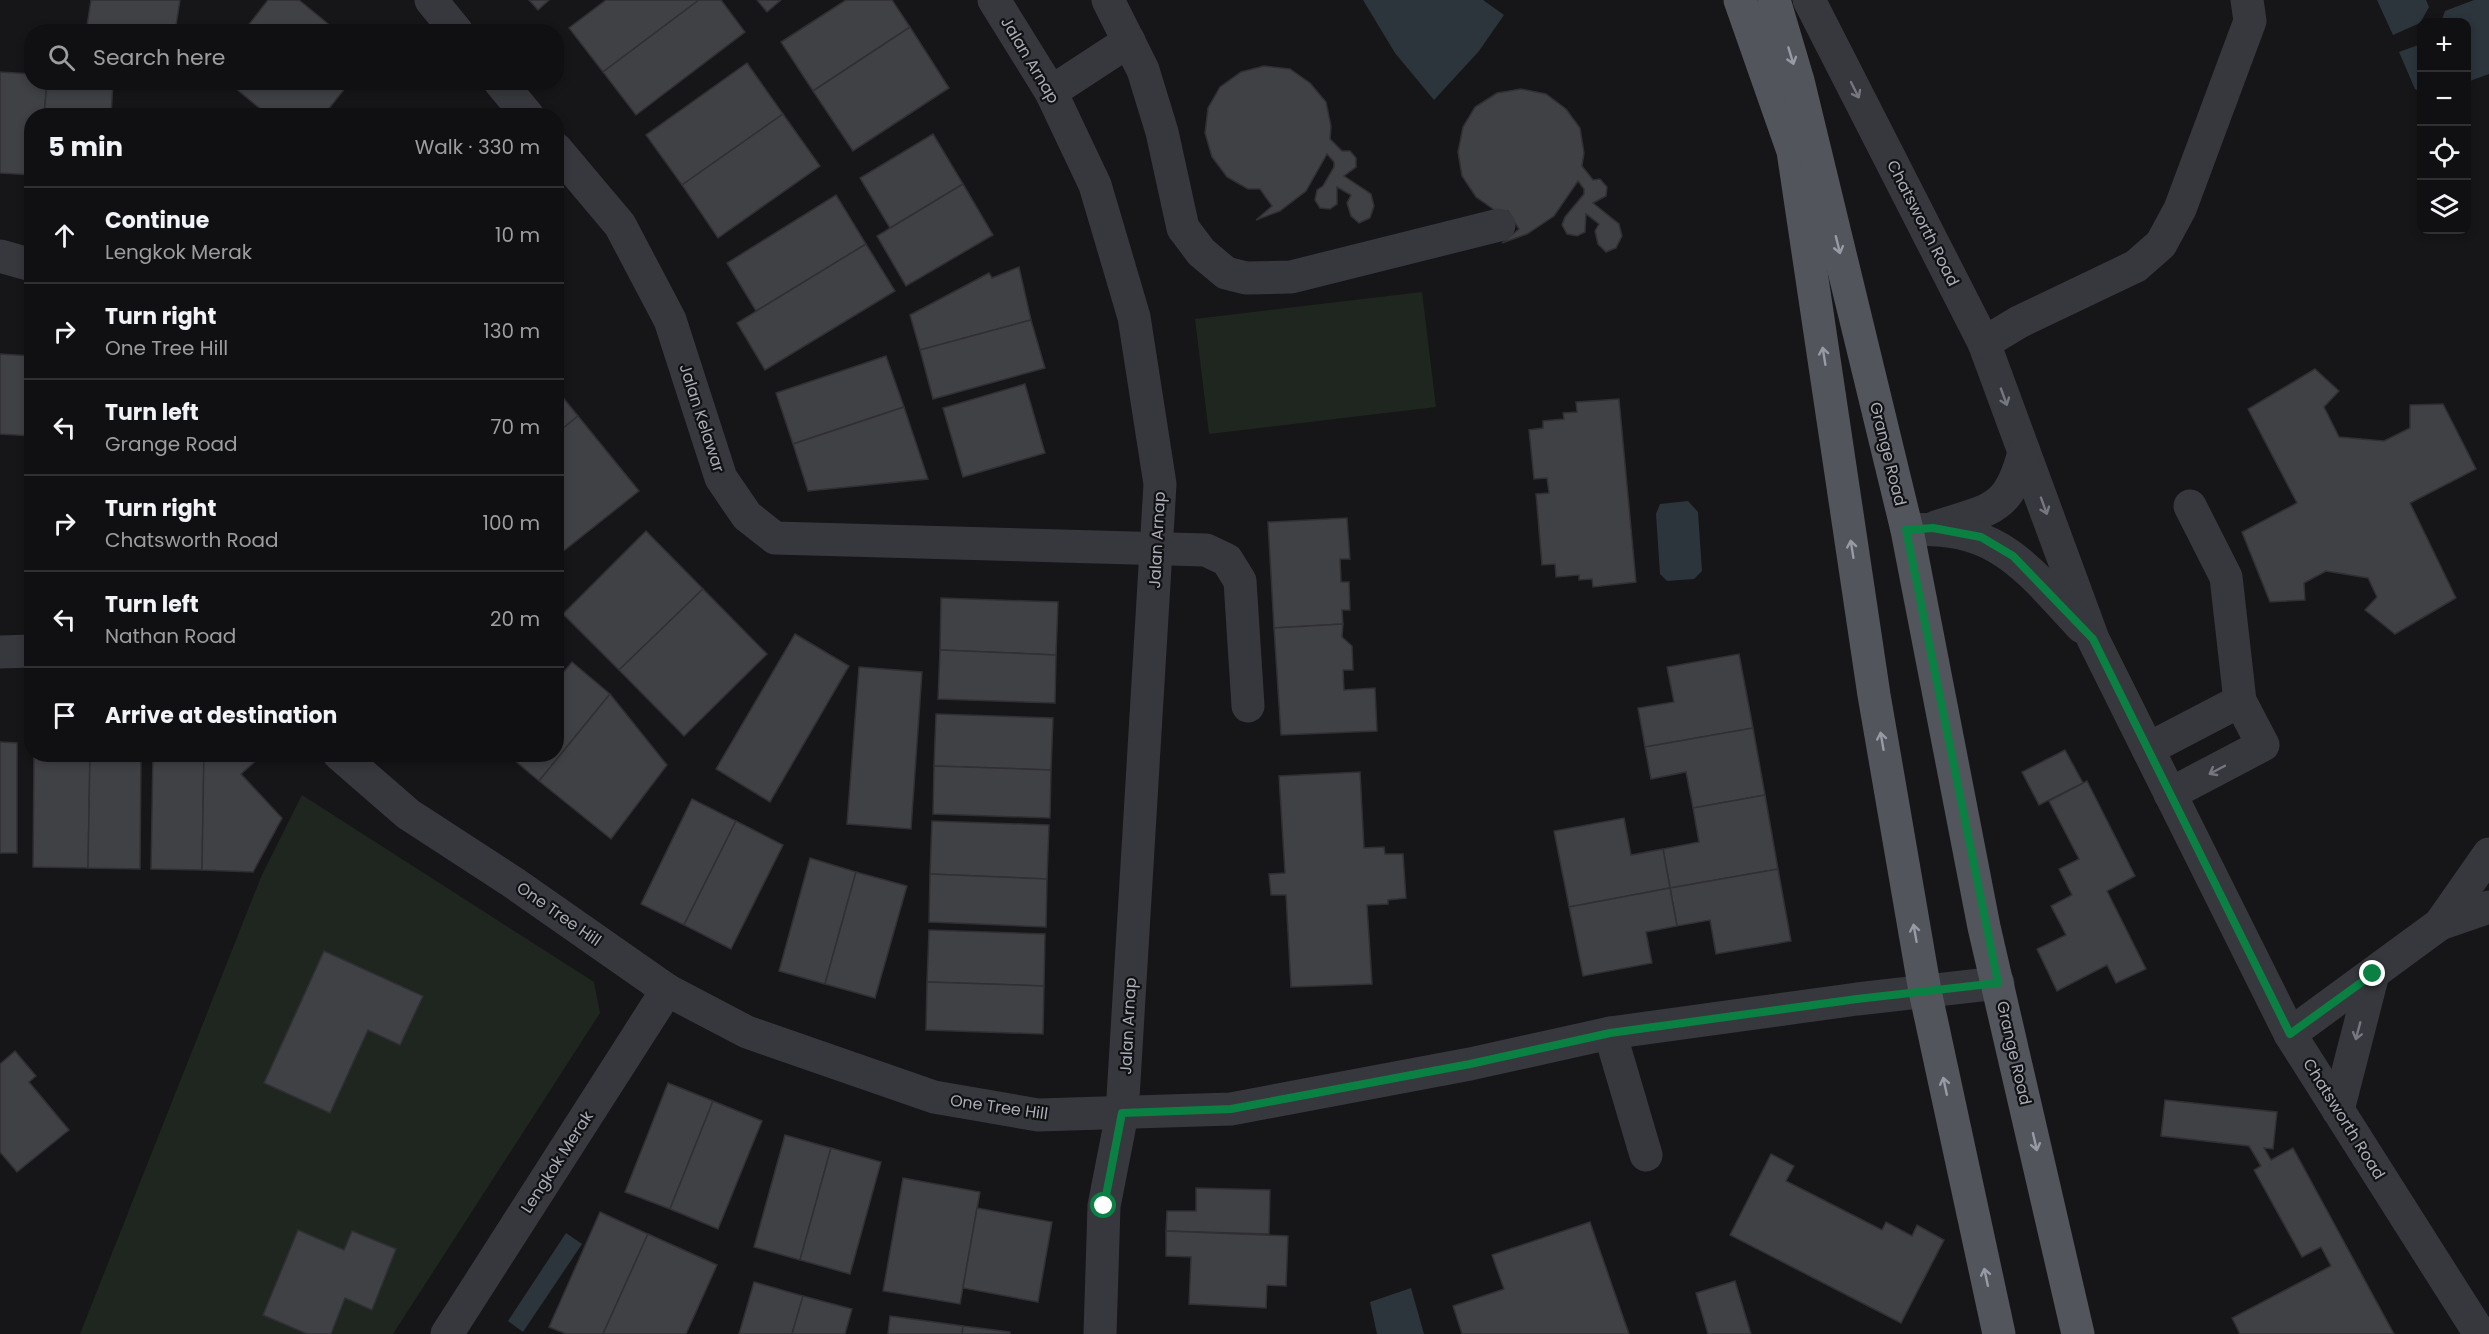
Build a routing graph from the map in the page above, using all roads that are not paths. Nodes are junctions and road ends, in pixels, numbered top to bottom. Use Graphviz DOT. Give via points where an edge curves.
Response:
graph roads {
  1 [pos="431,0"];
  2 [pos="994,0"];
  3 [pos="1108,0"];
  4 [pos="1740,0"];
  5 [pos="1774,0"];
  6 [pos="1809,0"];
  7 [pos="2247,0"];
  8 [pos="450,24"];
  9 [pos="1129,41"];
  10 [pos="507,90"];
  11 [pos="1051,92"];
  12 [pos="521,108"];
  13 [pos="564,158"];
  14 [pos="1498,225"];
  15 [pos="0,256"];
  16 [pos="24,263"];
  17 [pos="1984,343"];
  18 [pos="2024,452"];
  19 [pos="2190,506"];
  20 [pos="1920,529"];
  21 [pos="1157,546"];
  22 [pos="2093,639"];
  23 [pos="24,651"];
  24 [pos="0,652"];
  25 [pos="2240,701"];
  26 [pos="1248,706"];
  27 [pos="2148,749"];
  28 [pos="348,762"];
  29 [pos="2170,794"];
  30 [pos="2489,854"];
  31 [pos="2489,907"];
  32 [pos="2440,924"];
  33 [pos="2373,974"];
  34 [pos="1998,983"];
  35 [pos="667,990"];
  36 [pos="1925,991"];
  37 [pos="1610,1033"];
  38 [pos="2290,1034"];
  39 [pos="2338,1110"];
  40 [pos="1122,1113"];
  41 [pos="1646,1155"];
  42 [pos="447,1334"];
  43 [pos="1100,1334"];
  44 [pos="1999,1334"];
  45 [pos="2078,1334"];
  46 [pos="2480,1334"];
  1 -- 8 [label="street"];
  2 -- 11 [label="street, Jalan Arnap"];
  3 -- 9 [label="street"];
  36 -- 4 [label="main road, one-way" via="1874,695 1793,151"];
  5 -- 20 [label="main road, Grange Road, one-way"];
  6 -- 17 [label="street, Chatsworth Road, one-way"];
  7 -- 17 [label="street" via="2250,21 2180,209 2161,244 2136,266"];
  9 -- 11 [label="street"];
  9 -- 14 [label="street" via="1143,70 1162,132 1183,228 1201,252 1226,273 1246,278 1291,278"];
  10 -- 12 [label="street"];
  11 -- 21 [label="street, Jalan Arnap" via="1095,185 1134,318 1160,484"];
  13 -- 21 [label="street, Jalan Kelawar" via="620,225 670,320 722,478 747,516 775,538"];
  15 -- 16 [label="street"];
  17 -- 18 [label="street, Chatsworth Road, one-way"];
  18 -- 20 [label="street" via="2017,480 2006,498 1993,508"];
  18 -- 22 [label="street, Chatsworth Road, one-way"];
  19 -- 25 [label="street" via="2226,576"];
  20 -- 22 [label="street, Chatsworth Road" via="1981,537 2013,556"];
  20 -- 34 [label="main road, Grange Road"];
  21 -- 26 [label="street, Jalan Kelawar" via="1206,549 1227,560 1240,581"];
  21 -- 40 [label="street, Jalan Arnap"];
  22 -- 27 [label="street, Chatsworth Road"];
  23 -- 24 [label="street"];
  25 -- 27 [label="street"];
  25 -- 29 [label="street, one-way" via="2263,746"];
  27 -- 29 [label="street, Chatsworth Road"];
  28 -- 35 [label="street, One Tree Hill" via="408,814"];
  29 -- 38 [label="street, Chatsworth Road"];
  30 -- 32 [label="street"];
  31 -- 32 [label="street"];
  32 -- 33 [label="street"];
  33 -- 38 [label="street"];
  33 -- 39 [label="street, one-way"];
  34 -- 36 [label="street, One Tree Hill"];
  34 -- 45 [label="main road, Grange Road, one-way"];
  35 -- 40 [label="street, One Tree Hill" via="747,1032 934,1097 1038,1116"];
  35 -- 42 [label="street, Lengkok Merak"];
  36 -- 37 [label="street, One Tree Hill"];
  44 -- 36 [label="main road, one-way"];
  37 -- 40 [label="street, One Tree Hill" via="1447,1069 1231,1109"];
  37 -- 41 [label="street"];
  38 -- 39 [label="street, Chatsworth Road"];
  39 -- 46 [label="street, Chatsworth Road"];
  40 -- 43 [label="street" via="1104,1206"];
}
